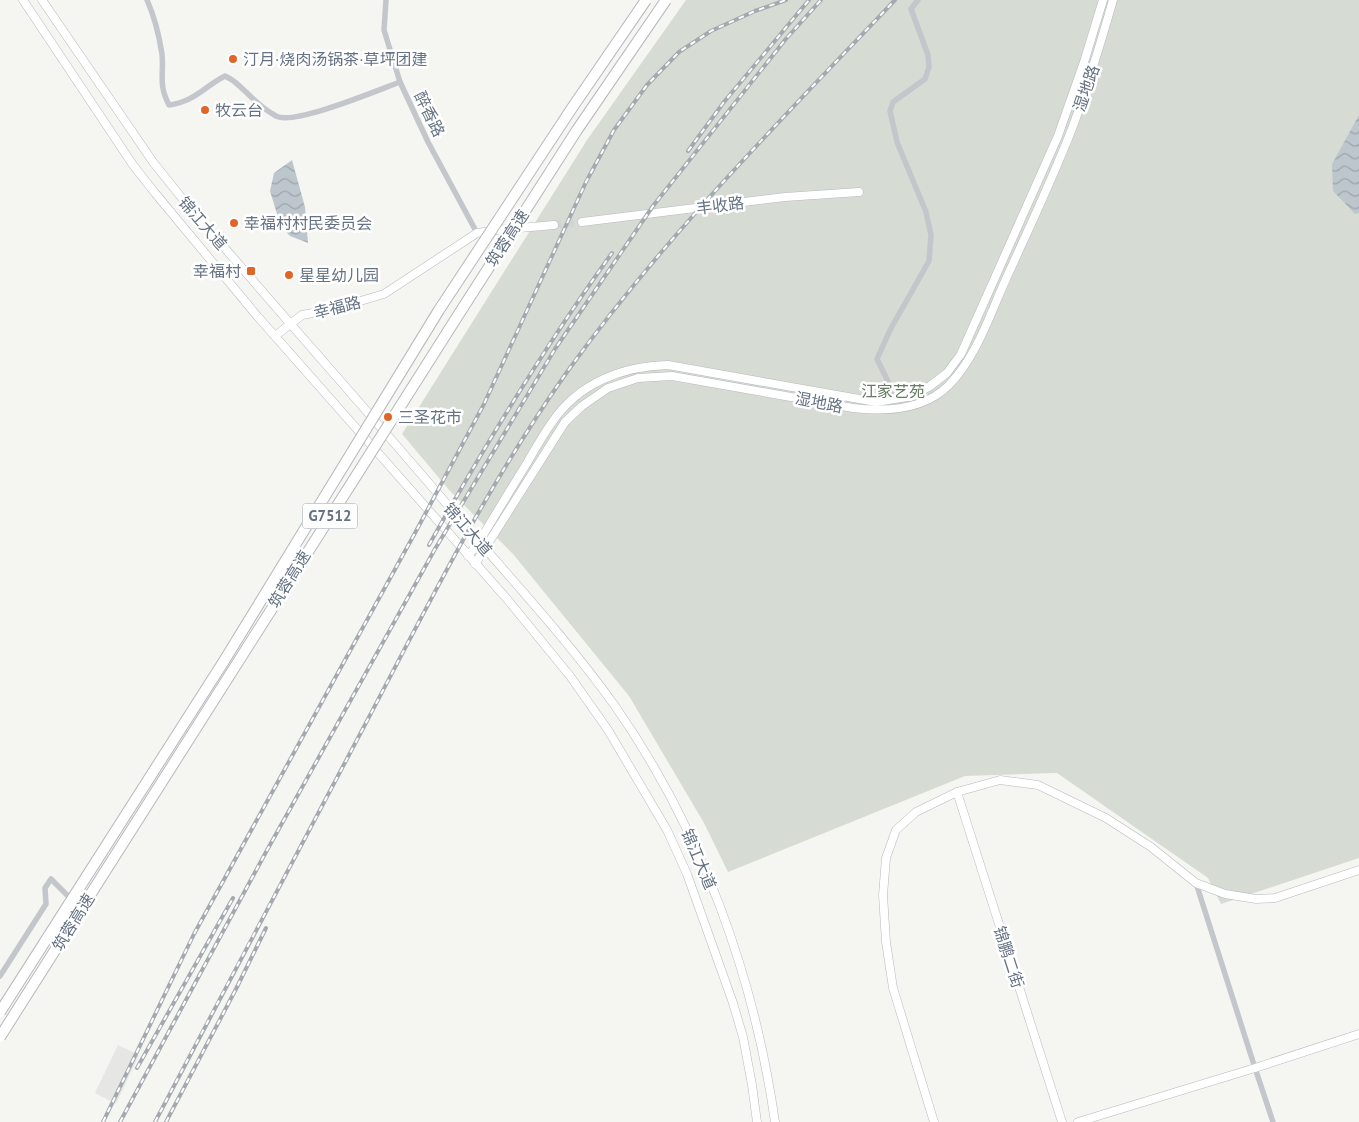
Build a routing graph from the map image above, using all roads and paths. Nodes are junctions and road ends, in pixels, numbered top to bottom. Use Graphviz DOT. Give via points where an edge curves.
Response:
graph roads {
  1 [pos="23,0"];
  2 [pos="42,0"];
  3 [pos="147,0"];
  4 [pos="386,0"];
  5 [pos="646,0"];
  6 [pos="666,0"];
  7 [pos="918,0"];
  8 [pos="1103,0"];
  9 [pos="1113,0"];
  10 [pos="400,82"];
  11 [pos="858,192"];
  12 [pos="582,222"];
  13 [pos="554,225"];
  14 [pos="477,233"];
  15 [pos="290,325"];
  16 [pos="274,336"];
  17 [pos="737,377"];
  18 [pos="736,386"];
  19 [pos="896,400"];
  20 [pos="899,408"];
  21 [pos="479,542"];
  22 [pos="486,549"];
  23 [pos="468,556"];
  24 [pos="475,564"];
  25 [pos="957,792"];
  26 [pos="1359,870"];
  27 [pos="1196,883"];
  28 [pos="84,912"];
  29 [pos="0,976"];
  30 [pos="0,1012"];
  31 [pos="1359,1034"];
  32 [pos="0,1037"];
  33 [pos="1255,1068"];
  34 [pos="757,1122"];
  35 [pos="775,1122"];
  36 [pos="934,1122"];
  37 [pos="1062,1122"];
  38 [pos="1078,1122"];
  39 [pos="1274,1122"];
  1 -- 16 [label="street, 锦江大道" via="133,165"];
  2 -- 15 [label="street, 锦江大道" via="153,162"];
  3 -- 10 [label="street" via="156,22 162,56 163,92 169,105 192,99 226,76 278,117 292,118 340,105"];
  4 -- 10 [label="street, 醉香路" via="384,30"];
  5 -- 30 [label="highway, 筑蓉高速 / G7512, bridge" via="439,310 224,661"];
  6 -- 32 [label="highway, 筑蓉高速 / G7512, bridge" via="577,130 457,316"];
  7 -- 19 [label="street" via="911,9 928,55 929,67 925,79 893,102 890,111 897,142 926,212 931,235 929,261 877,359"];
  8 -- 19 [label="street, 湿地路" via="1058,136 961,354 947,373 930,386 913,396"];
  9 -- 20 [label="street, 湿地路" via="1073,127 978,340 964,366 948,385 933,397"];
  10 -- 14 [label="street, 醉香路"];
  11 -- 12 [label="street, 丰收路" via="785,197"];
  13 -- 14 [label="street"];
  14 -- 15 [label="street, 幸福路" via="384,294 302,315"];
  15 -- 16 [label="street, 幸福路"];
  15 -- 21 [label="street, 锦江大道"];
  16 -- 23 [label="street, 锦江大道"];
  17 -- 18 [label="street"];
  17 -- 19 [label="street, 湿地路" via="876,402"];
  17 -- 21 [label="street, 湿地路" via="685,367 653,365 624,370 589,386 554,420"];
  18 -- 20 [label="street, 湿地路" via="853,408 877,411"];
  18 -- 22 [label="street, 湿地路" via="665,376 638,378 608,388 565,422"];
  19 -- 20 [label="street"];
  21 -- 22 [label="street, 锦江大道"];
  21 -- 23 [label="street, 湿地路"];
  22 -- 24 [label="street, 湿地路"];
  22 -- 35 [label="street, 锦江大道" via="527,594 598,684 678,809 705,867 743,977 769,1080"];
  23 -- 24 [label="street, 锦江大道"];
  24 -- 34 [label="street, 锦江大道" via="570,676 608,730 667,830 687,874 733,1003"];
  25 -- 27 [label="street" via="1000,780 1038,785 1106,818 1151,847"];
  25 -- 36 [label="street" via="916,812 896,830 886,858 883,895 893,988"];
  25 -- 37 [label="street, 锦鹏二街"];
  26 -- 27 [label="street" via="1275,898 1256,899 1225,894"];
  27 -- 33 [label="street"];
  28 -- 29 [label="street" via="51,879 46,888 46,904"];
  31 -- 33 [label="street"];
  33 -- 38 [label="street"];
  33 -- 39 [label="street"];
}
